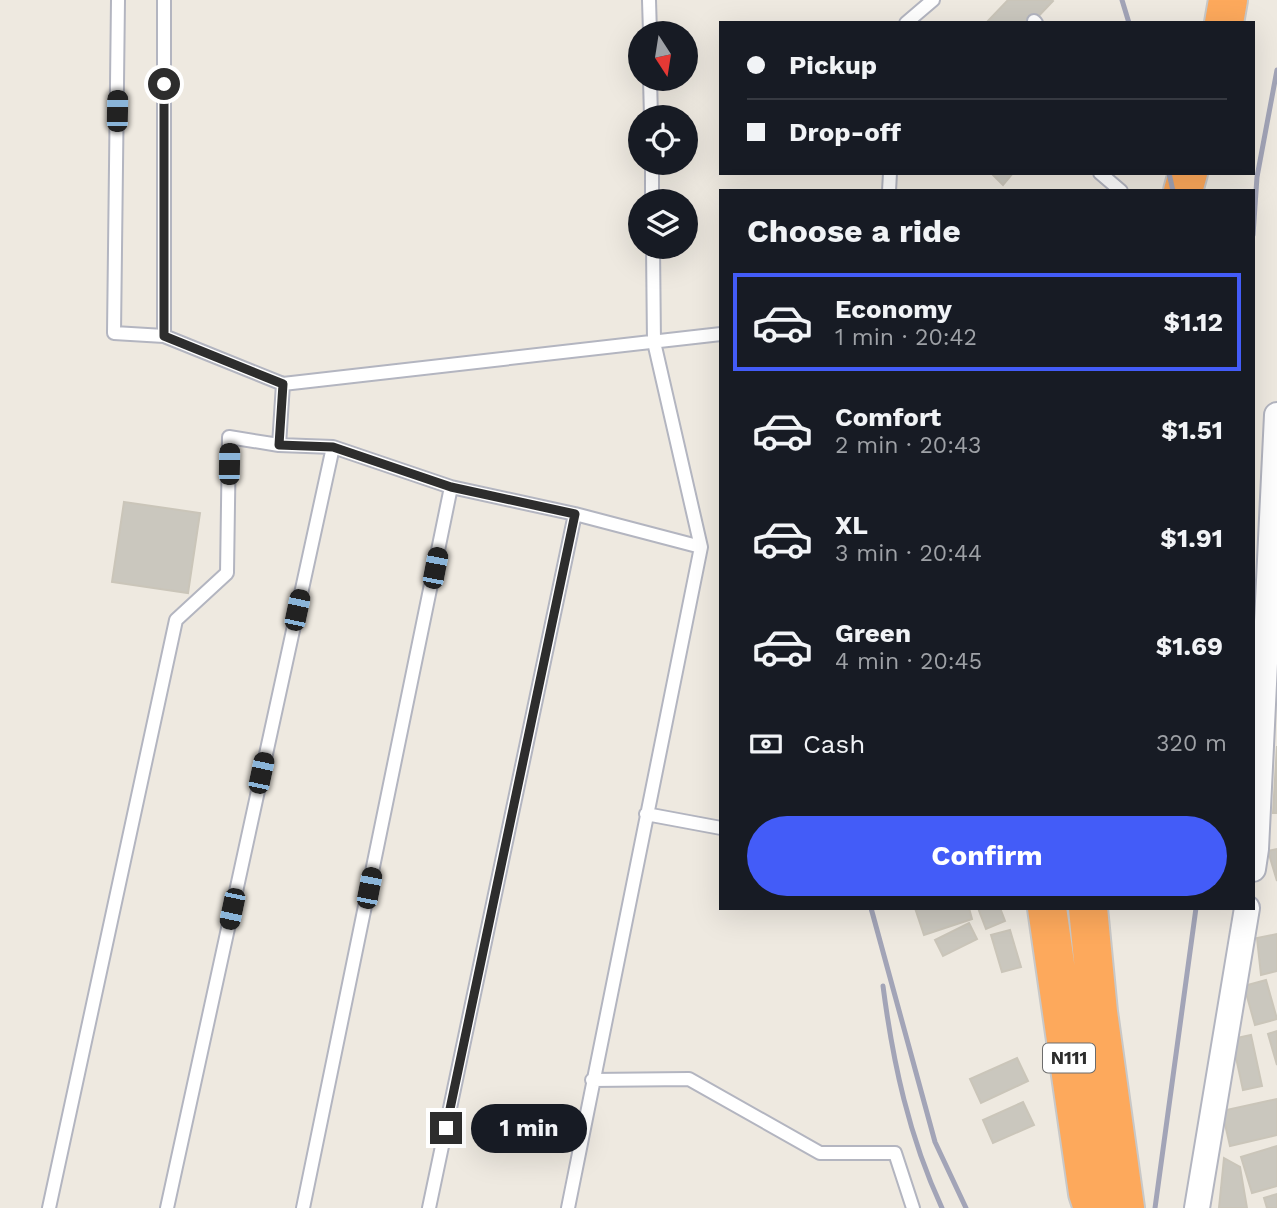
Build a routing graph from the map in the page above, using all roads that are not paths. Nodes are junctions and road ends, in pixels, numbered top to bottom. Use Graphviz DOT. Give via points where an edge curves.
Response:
graph roads {
  1 [pos="118,0"];
  2 [pos="164,0"];
  3 [pos="649,0"];
  4 [pos="933,0"];
  5 [pos="1228,0"];
  6 [pos="914,20"];
  7 [pos="650,21"];
  8 [pos="1224,21"];
  9 [pos="1102,175"];
  10 [pos="1119,189"];
  11 [pos="653,259"];
  12 [pos="719,334"];
  13 [pos="164,336"];
  14 [pos="654,342"];
  15 [pos="283,384"];
  16 [pos="1277,415"];
  17 [pos="279,445"];
  18 [pos="333,447"];
  19 [pos="451,487"];
  20 [pos="575,514"];
  21 [pos="701,547"];
  22 [pos="646,814"];
  23 [pos="719,828"];
  24 [pos="1262,853"];
  25 [pos="1047,910"];
  26 [pos="1088,910"];
  27 [pos="1247,910"];
  28 [pos="592,1080"];
  29 [pos="49,1208"];
  30 [pos="167,1208"];
  31 [pos="303,1208"];
  32 [pos="429,1208"];
  33 [pos="568,1208"];
  34 [pos="913,1208"];
  35 [pos="1093,1208"];
  36 [pos="1125,1208"];
  37 [pos="1197,1208"];
  1 -- 13 [label="lane" via="114,333"];
  2 -- 13 [label="lane"];
  3 -- 7 [label="lane"];
  4 -- 6 [label="lane"];
  5 -- 8 [label="highway"];
  9 -- 10 [label="lane"];
  11 -- 14 [label="lane"];
  12 -- 14 [label="lane"];
  13 -- 15 [label="lane"];
  14 -- 15 [label="lane"];
  14 -- 21 [label="lane"];
  15 -- 17 [label="lane"];
  16 -- 24 [label="street"];
  17 -- 18 [label="lane"];
  17 -- 29 [label="lane" via="229,437 227,573 176,620"];
  18 -- 19 [label="lane"];
  18 -- 30 [label="lane"];
  19 -- 20 [label="lane"];
  19 -- 31 [label="lane"];
  20 -- 21 [label="lane"];
  20 -- 32 [label="lane"];
  21 -- 22 [label="lane"];
  22 -- 23 [label="lane"];
  22 -- 28 [label="lane"];
  25 -- 35 [label="highway, N111"];
  26 -- 36 [label="highway, N111"];
  27 -- 37 [label="street"];
  28 -- 33 [label="lane"];
  28 -- 34 [label="lane" via="689,1079 820,1153 895,1153"];
}
